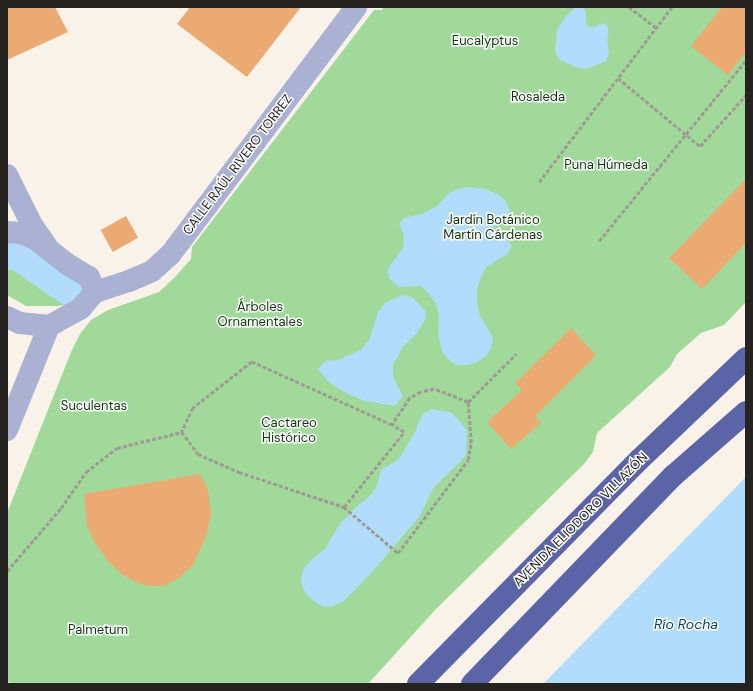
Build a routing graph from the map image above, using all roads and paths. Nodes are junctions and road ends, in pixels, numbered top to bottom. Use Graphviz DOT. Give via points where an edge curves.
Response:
graph roads {
  1 [pos="356,7"];
  2 [pos="629,7"];
  3 [pos="672,7"];
  4 [pos="656,27"];
  5 [pos="746,60"];
  6 [pos="618,78"];
  7 [pos="746,95"];
  8 [pos="685,134"];
  9 [pos="7,175"];
  10 [pos="538,182"];
  11 [pos="7,232"];
  12 [pos="599,241"];
  13 [pos="47,246"];
  14 [pos="95,292"];
  15 [pos="7,317"];
  16 [pos="49,326"];
  17 [pos="516,354"];
  18 [pos="746,358"];
  19 [pos="468,402"];
  20 [pos="746,412"];
  21 [pos="392,425"];
  22 [pos="7,430"];
  23 [pos="182,432"];
  24 [pos="344,507"];
  25 [pos="7,571"];
  26 [pos="418,684"];
  27 [pos="472,684"];
  1 -- 14 [label="street, CALLE RAÚL RIVERO TORREZ" via="170,255 152,271"];
  2 -- 4 [label="path"];
  3 -- 4 [label="path"];
  4 -- 6 [label="path"];
  5 -- 8 [label="path"];
  6 -- 8 [label="path"];
  6 -- 10 [label="path"];
  7 -- 8 [label="path" via="700,146"];
  8 -- 12 [label="path"];
  9 -- 13 [label="street" via="32,225"];
  11 -- 13 [label="street" via="20,233"];
  13 -- 14 [label="street" via="67,264 89,277"];
  14 -- 16 [label="street" via="81,308"];
  15 -- 16 [label="street" via="20,323"];
  16 -- 22 [label="street"];
  17 -- 19 [label="path"];
  18 -- 26 [label="highway, AVENIDA ELIODORO VILLAZÓN" via="639,460"];
  19 -- 21 [label="path" via="434,389 421,392 410,398"];
  19 -- 24 [label="path" via="472,443 468,460 398,553"];
  20 -- 27 [label="highway" via="673,476"];
  21 -- 23 [label="path" via="252,362 193,408"];
  21 -- 24 [label="path" via="404,432"];
  23 -- 24 [label="path" via="198,454 239,472"];
  23 -- 25 [label="path" via="117,448 86,472 61,508"];
}
